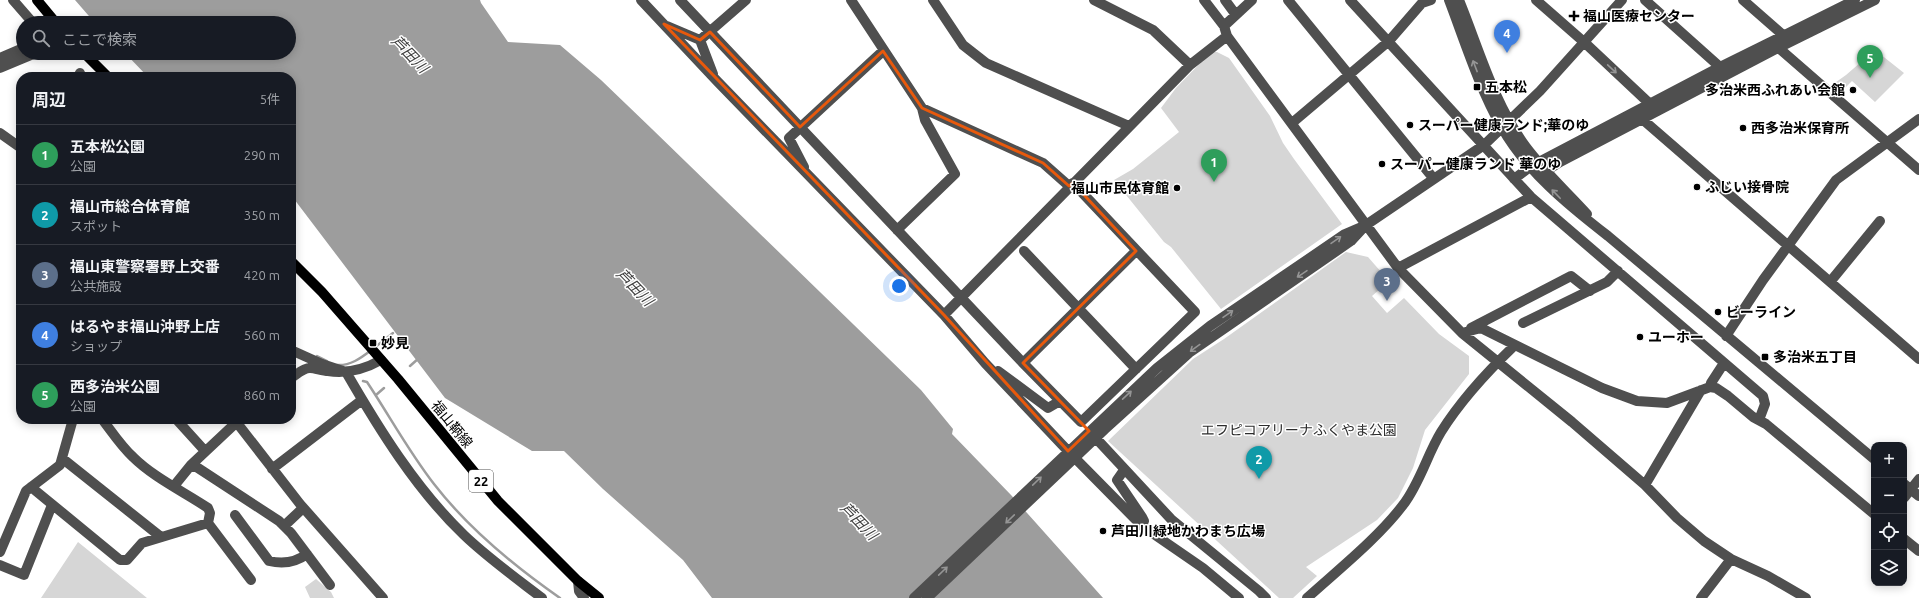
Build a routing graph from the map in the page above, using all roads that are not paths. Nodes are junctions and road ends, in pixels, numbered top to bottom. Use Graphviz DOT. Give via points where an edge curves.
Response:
graph roads {
  1 [pos="13,0"];
  2 [pos="37,0"];
  3 [pos="641,0"];
  4 [pos="680,0"];
  5 [pos="746,0"];
  6 [pos="850,0"];
  7 [pos="933,0"];
  8 [pos="1094,0"];
  9 [pos="1204,0"];
  10 [pos="1226,0"];
  11 [pos="1252,0"];
  12 [pos="1288,0"];
  13 [pos="1350,0"];
  14 [pos="1449,0"];
  15 [pos="1459,0"];
  16 [pos="1536,0"];
  17 [pos="1622,0"];
  18 [pos="1645,0"];
  19 [pos="1743,0"];
  20 [pos="1875,0"];
  21 [pos="1424,1"];
  22 [pos="1852,3"];
  23 [pos="1236,15"];
  24 [pos="27,16"];
  25 [pos="50,16"];
  26 [pos="664,24"];
  27 [pos="1224,26"];
  28 [pos="710,32"];
  29 [pos="1783,35"];
  30 [pos="1227,36"];
  31 [pos="700,40"];
  32 [pos="1389,41"];
  33 [pos="1584,42"];
  34 [pos="1774,45"];
  35 [pos="16,51"];
  36 [pos="883,51"];
  37 [pos="0,58"];
  38 [pos="19,60"];
  39 [pos="91,60"];
  40 [pos="1190,65"];
  41 [pos="1720,67"];
  42 [pos="0,68"];
  43 [pos="103,72"];
  44 [pos="1349,76"];
  45 [pos="717,81"];
  46 [pos="1650,104"];
  47 [pos="922,108"];
  48 [pos="1638,115"];
  49 [pos="1919,119"];
  50 [pos="1509,120"];
  51 [pos="1292,123"];
  52 [pos="1129,126"];
  53 [pos="1501,127"];
  54 [pos="800,128"];
  55 [pos="0,133"];
  56 [pos="1887,143"];
  57 [pos="16,144"];
  58 [pos="1484,145"];
  59 [pos="1535,164"];
  60 [pos="1919,170"];
  61 [pos="1546,171"];
  62 [pos="811,179"];
  63 [pos="1434,179"];
  64 [pos="1514,179"];
  65 [pos="1071,184"];
  66 [pos="1531,196"];
  67 [pos="1880,221"];
  68 [pos="1366,225"];
  69 [pos="897,230"];
  70 [pos="1608,236"];
  71 [pos="1788,246"];
  72 [pos="1136,250"];
  73 [pos="1024,251"];
  74 [pos="296,266"];
  75 [pos="1398,268"];
  76 [pos="1618,271"];
  77 [pos="1830,282"];
  78 [pos="1590,291"];
  79 [pos="961,298"];
  80 [pos="1077,308"];
  81 [pos="944,315"];
  82 [pos="1523,323"];
  83 [pos="1462,333"];
  84 [pos="1726,336"];
  85 [pos="1514,346"];
  86 [pos="296,352"];
  87 [pos="375,353"];
  88 [pos="1918,355"];
  89 [pos="1498,362"];
  90 [pos="985,363"];
  91 [pos="1023,363"];
  92 [pos="1724,363"];
  93 [pos="1136,369"];
  94 [pos="346,372"];
  95 [pos="296,375"];
  96 [pos="1706,389"];
  97 [pos="362,400"];
  98 [pos="1060,401"];
  99 [pos="1759,420"];
  100 [pos="1081,422"];
  101 [pos="72,424"];
  102 [pos="106,424"];
  103 [pos="181,424"];
  104 [pos="233,424"];
  105 [pos="240,424"];
  106 [pos="205,451"];
  107 [pos="1071,455"];
  108 [pos="1871,457"];
  109 [pos="63,459"];
  110 [pos="191,465"];
  111 [pos="272,469"];
  112 [pos="1124,470"];
  113 [pos="1919,479"];
  114 [pos="1646,485"];
  115 [pos="174,486"];
  116 [pos="1907,486"];
  117 [pos="31,487"];
  118 [pos="1919,496"];
  119 [pos="52,505"];
  120 [pos="303,508"];
  121 [pos="1871,512"];
  122 [pos="235,515"];
  123 [pos="208,522"];
  124 [pos="284,526"];
  125 [pos="1142,526"];
  126 [pos="161,537"];
  127 [pos="1907,541"];
  128 [pos="1919,551"];
  129 [pos="0,552"];
  130 [pos="307,554"];
  131 [pos="1731,559"];
  132 [pos="0,565"];
  133 [pos="250,580"];
  134 [pos="578,581"];
  135 [pos="330,585"];
  136 [pos="383,598"];
  137 [pos="542,598"];
  138 [pos="584,598"];
  139 [pos="599,598"];
  140 [pos="914,598"];
  141 [pos="927,598"];
  142 [pos="1239,598"];
  143 [pos="1266,598"];
  144 [pos="1307,598"];
  145 [pos="1701,598"];
  146 [pos="1806,598"];
  1 -- 24 [label="street"];
  2 -- 25 [label="main road"];
  3 -- 26 [label="street"];
  4 -- 28 [label="street"];
  5 -- 28 [label="street"];
  6 -- 36 [label="street"];
  7 -- 52 [label="street" via="963,45 986,63"];
  8 -- 40 [label="street" via="1153,30"];
  9 -- 27 [label="street"];
  10 -- 23 [label="street"];
  11 -- 23 [label="street"];
  12 -- 44 [label="street"];
  13 -- 32 [label="street"];
  53 -- 14 [label="street, one-way"];
  15 -- 50 [label="street"];
  16 -- 33 [label="street"];
  17 -- 33 [label="street"];
  18 -- 41 [label="street"];
  19 -- 29 [label="street"];
  20 -- 22 [label="street"];
  21 -- 32 [label="street"];
  22 -- 29 [label="street"];
  22 -- 34 [label="street"];
  23 -- 27 [label="street"];
  26 -- 31 [label="street"];
  26 -- 45 [label="street"];
  27 -- 30 [label="street"];
  28 -- 31 [label="street"];
  28 -- 54 [label="street"];
  29 -- 34 [label="street"];
  30 -- 40 [label="street"];
  30 -- 51 [label="street"];
  31 -- 45 [label="street"];
  32 -- 44 [label="street"];
  32 -- 58 [label="street"];
  33 -- 46 [label="street, one-way"];
  33 -- 50 [label="street" via="1540,91"];
  34 -- 41 [label="street"];
  34 -- 48 [label="street"];
  34 -- 56 [label="street"];
  35 -- 37 [label="street"];
  36 -- 47 [label="street"];
  36 -- 54 [label="street"];
  38 -- 42 [label="street"];
  39 -- 43 [label="main road"];
  40 -- 52 [label="street"];
  41 -- 46 [label="street"];
  44 -- 51 [label="street"];
  44 -- 63 [label="street"];
  45 -- 62 [label="street"];
  46 -- 48 [label="street"];
  47 -- 65 [label="street" via="1043,163"];
  47 -- 69 [label="street" via="925,120 955,174"];
  48 -- 59 [label="street"];
  48 -- 61 [label="street"];
  48 -- 71 [label="street"];
  49 -- 56 [label="street"];
  50 -- 53 [label="street"];
  50 -- 59 [label="street"];
  51 -- 68 [label="street"];
  52 -- 65 [label="street"];
  53 -- 58 [label="street"];
  53 -- 59 [label="street"];
  54 -- 62 [label="street" via="789,138"];
  54 -- 69 [label="street"];
  55 -- 57 [label="street"];
  56 -- 60 [label="street"];
  56 -- 71 [label="street" via="1836,180"];
  58 -- 63 [label="street"];
  58 -- 64 [label="street"];
  59 -- 61 [label="street"];
  59 -- 64 [label="street"];
  70 -- 59 [label="street, one-way" via="1568,206"];
  61 -- 70 [label="street"];
  62 -- 81 [label="street"];
  63 -- 68 [label="street"];
  64 -- 66 [label="street"];
  65 -- 72 [label="street"];
  65 -- 79 [label="street"];
  66 -- 75 [label="street"];
  66 -- 76 [label="street"];
  67 -- 77 [label="street"];
  68 -- 75 [label="street"];
  68 -- 107 [label="street" via="1345,234 1183,346"];
  69 -- 79 [label="street"];
  70 -- 84 [label="street"];
  71 -- 77 [label="street"];
  71 -- 84 [label="street"];
  72 -- 80 [label="street"];
  72 -- 93 [label="street" via="1195,312"];
  73 -- 80 [label="street"];
  74 -- 87 [label="main road, 福山鞆線 / 22"];
  75 -- 83 [label="street"];
  76 -- 78 [label="street" via="1607,282"];
  76 -- 92 [label="street"];
  77 -- 88 [label="street"];
  78 -- 82 [label="street"];
  78 -- 83 [label="street" via="1571,276"];
  79 -- 81 [label="street"];
  79 -- 91 [label="street"];
  80 -- 91 [label="street"];
  80 -- 93 [label="street"];
  81 -- 90 [label="street"];
  83 -- 85 [label="street" via="1481,328"];
  83 -- 89 [label="street"];
  84 -- 108 [label="street"];
  85 -- 89 [label="street"];
  85 -- 96 [label="street" via="1602,388 1637,401 1668,403"];
  86 -- 94 [label="street"];
  87 -- 94 [label="street" via="369,366"];
  87 -- 134 [label="main road, 福山鞆線 / 22" via="498,501"];
  89 -- 114 [label="street"];
  89 -- 144 [label="street" via="1456,410 1441,432 1404,504"];
  90 -- 98 [label="street" via="1017,383 1048,408"];
  90 -- 107 [label="street"];
  91 -- 98 [label="street"];
  92 -- 96 [label="street"];
  92 -- 99 [label="street" via="1763,396 1765,404"];
  93 -- 100 [label="street"];
  94 -- 95 [label="street" via="310,368"];
  94 -- 97 [label="street"];
  96 -- 99 [label="street" via="1716,388"];
  96 -- 114 [label="street"];
  97 -- 111 [label="street"];
  97 -- 137 [label="street" via="412,475 444,513 464,534"];
  98 -- 100 [label="street"];
  99 -- 121 [label="street"];
  100 -- 112 [label="street"];
  101 -- 109 [label="street"];
  102 -- 115 [label="street" via="134,458"];
  103 -- 106 [label="street"];
  104 -- 106 [label="street"];
  105 -- 111 [label="street"];
  106 -- 110 [label="street"];
  107 -- 125 [label="street"];
  140 -- 107 [label="street, one-way"];
  107 -- 141 [label="street, one-way"];
  109 -- 117 [label="street" via="60,465"];
  109 -- 126 [label="street"];
  110 -- 115 [label="street"];
  110 -- 124 [label="street"];
  111 -- 120 [label="street"];
  112 -- 125 [label="street" via="1117,480 1142,517"];
  112 -- 143 [label="street" via="1171,519"];
  113 -- 116 [label="street"];
  114 -- 131 [label="street" via="1693,532"];
  115 -- 123 [label="street" via="210,510"];
  116 -- 118 [label="street"];
  117 -- 119 [label="street"];
  117 -- 129 [label="street" via="26,491"];
  119 -- 126 [label="street" via="120,560 127,560 142,543"];
  119 -- 132 [label="street" via="24,574"];
  120 -- 124 [label="street"];
  120 -- 136 [label="street"];
  122 -- 130 [label="street" via="268,561 279,563 299,560"];
  123 -- 126 [label="street"];
  123 -- 133 [label="street"];
  124 -- 130 [label="street"];
  125 -- 142 [label="street" via="1203,568"];
  127 -- 128 [label="street"];
  130 -- 135 [label="street"];
  131 -- 145 [label="street"];
  131 -- 146 [label="street"];
  134 -- 138 [label="street" via="579,591"];
  134 -- 139 [label="main road, 福山鞆線 / 22"];
}
